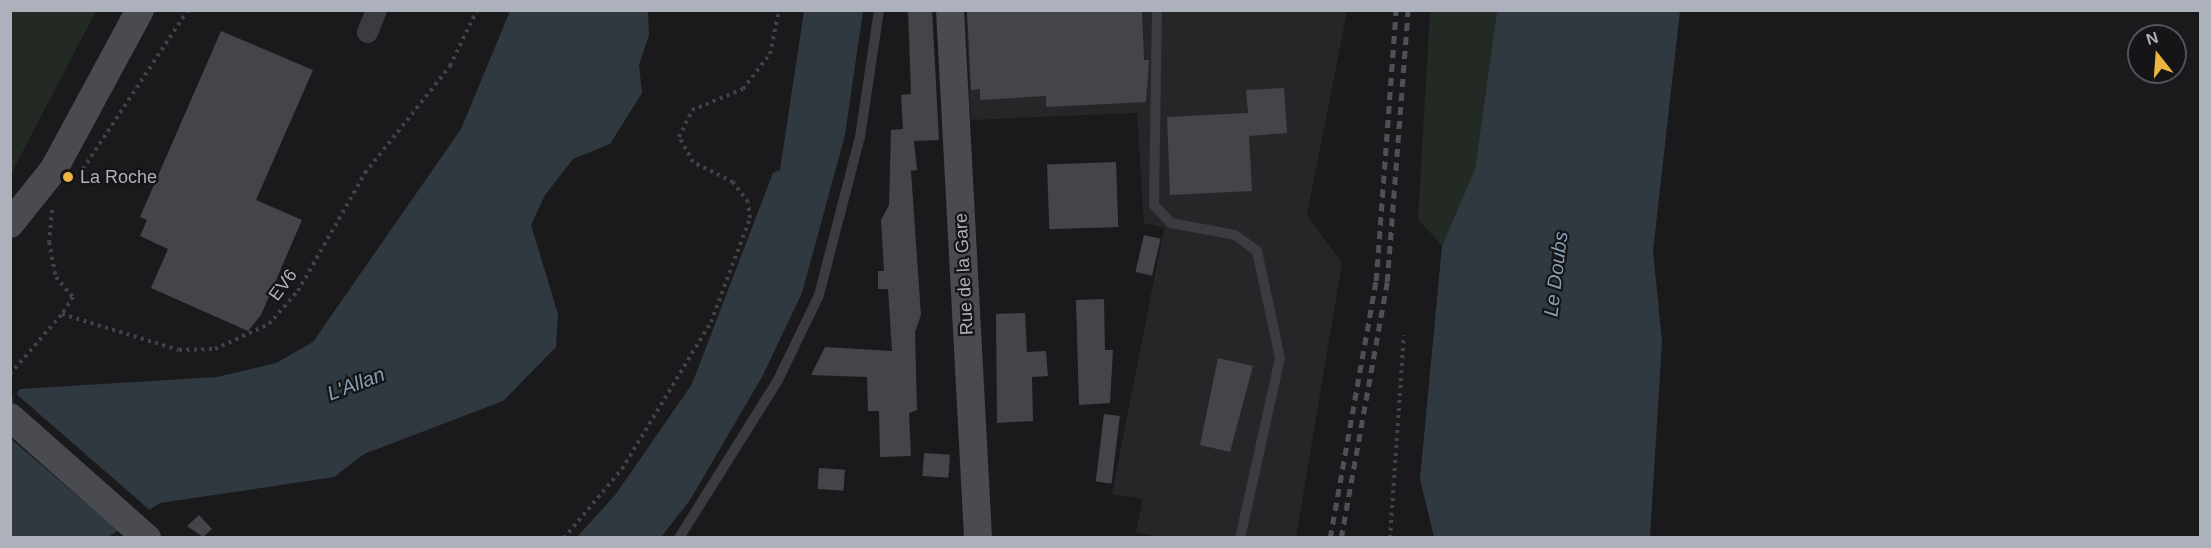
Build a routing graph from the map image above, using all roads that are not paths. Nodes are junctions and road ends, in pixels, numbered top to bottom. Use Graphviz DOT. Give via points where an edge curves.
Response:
graph roads {
  1 [pos="140,10"];
  2 [pos="376,10"];
  3 [pos="879,10"];
  4 [pos="950,10"];
  5 [pos="1157,10"];
  6 [pos="367,32"];
  7 [pos="10,224"];
  8 [pos="10,417"];
  9 [pos="147,537"];
  10 [pos="679,537"];
  11 [pos="978,537"];
  12 [pos="1240,537"];
  1 -- 7 [label="main road" via="54,169"];
  2 -- 6 [label="street"];
  3 -- 10 [label="lane" via="860,136 819,295 778,380"];
  4 -- 11 [label="main road, Rue de la Gare"];
  5 -- 12 [label="lane" via="1154,205 1171,223 1234,235 1257,251 1280,357"];
  8 -- 9 [label="main road"];
}
